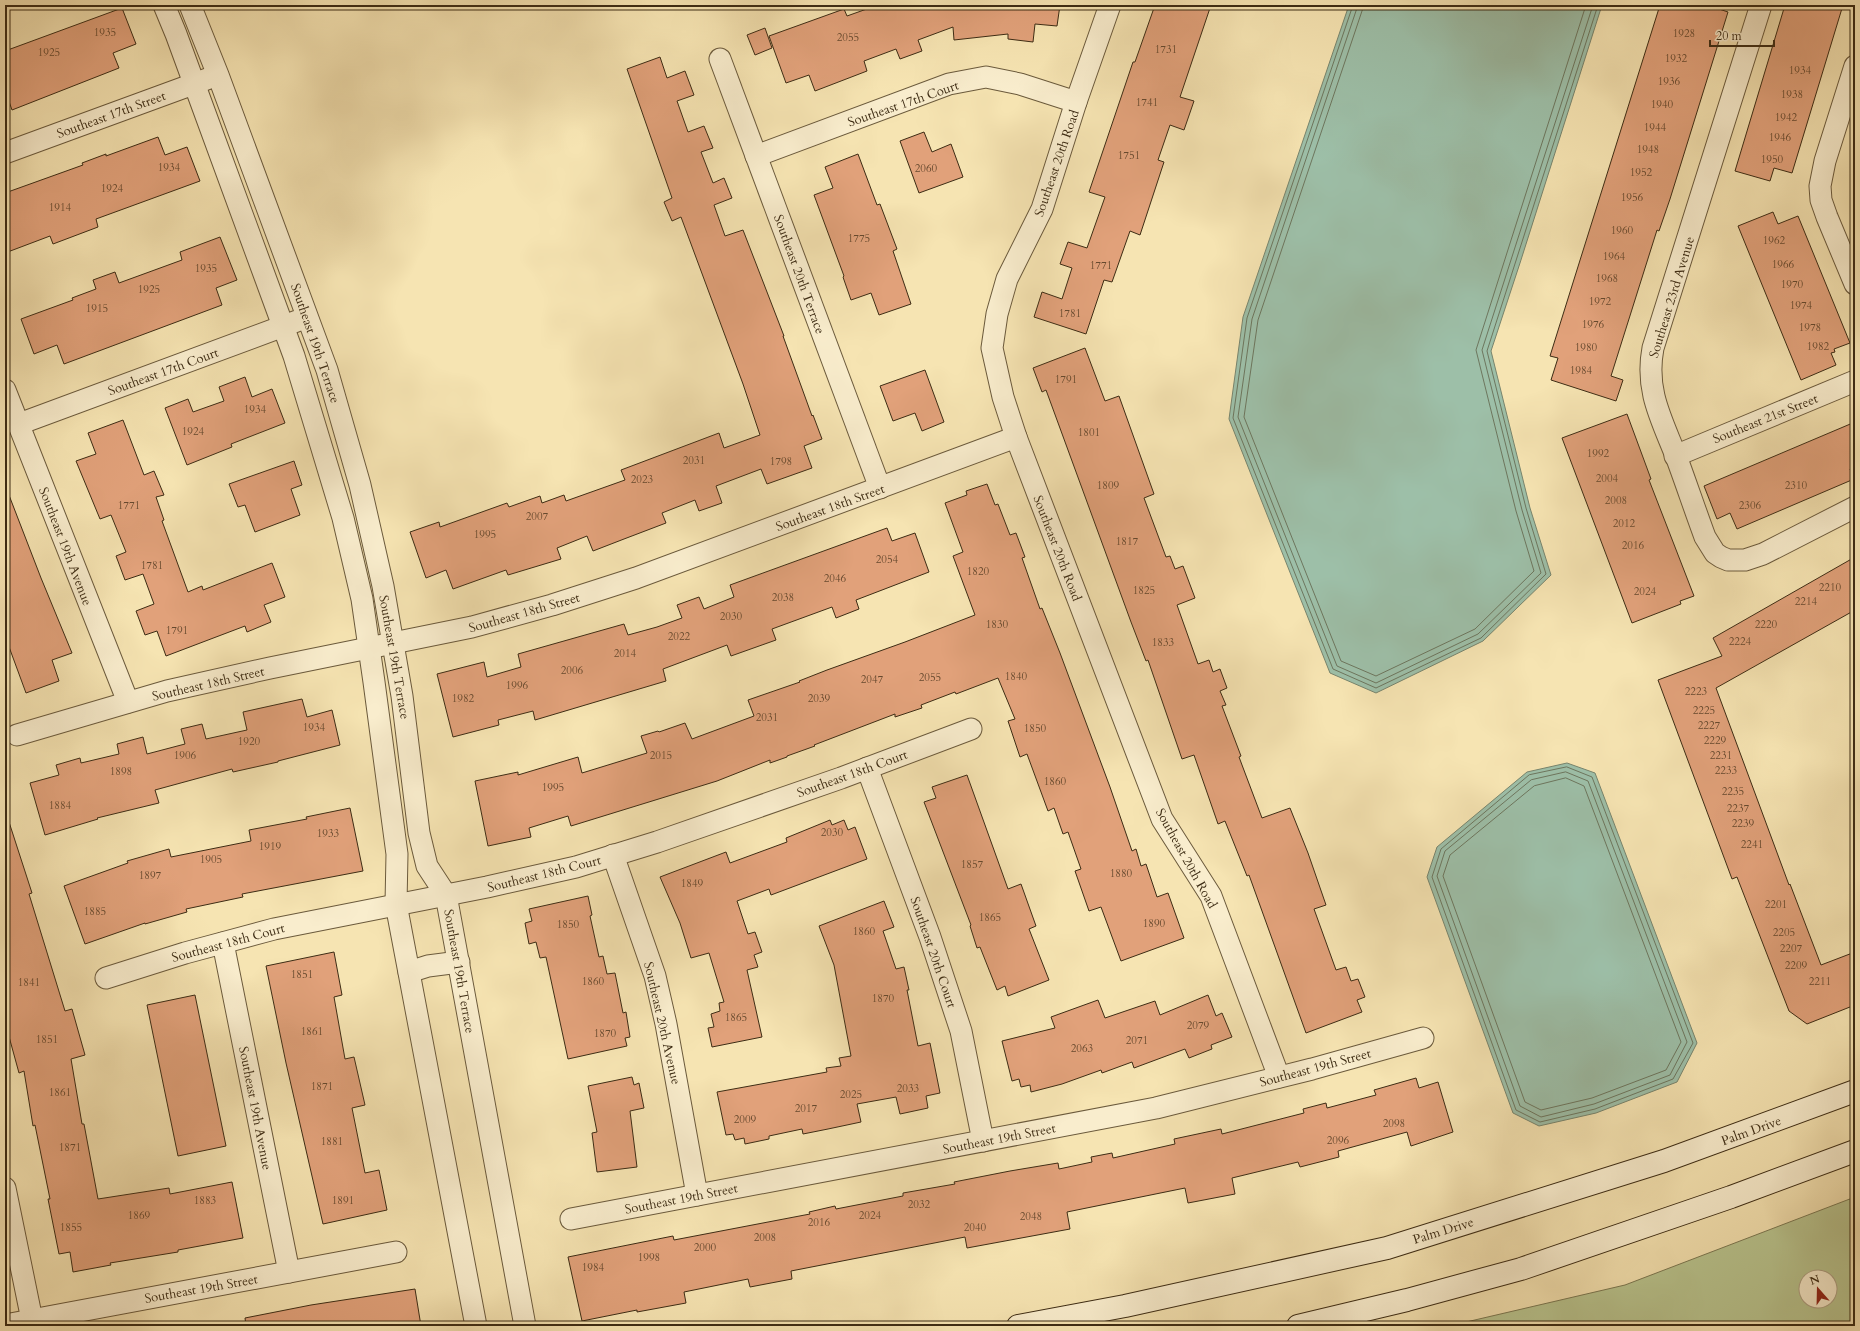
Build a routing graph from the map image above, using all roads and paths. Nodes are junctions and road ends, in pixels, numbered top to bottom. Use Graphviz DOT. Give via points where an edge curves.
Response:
graph roads {
  1 [pos="164,5"];
  2 [pos="190,5"];
  3 [pos="1110,5"];
  4 [pos="1761,5"];
  5 [pos="720,59"];
  6 [pos="1855,66"];
  7 [pos="218,75"];
  8 [pos="194,83"];
  9 [pos="1076,102"];
  10 [pos="5,153"];
  11 [pos="756,156"];
  12 [pos="1855,284"];
  13 [pos="307,317"];
  14 [pos="284,326"];
  15 [pos="1855,381"];
  16 [pos="5,390"];
  17 [pos="18,424"];
  18 [pos="1016,437"];
  19 [pos="1675,456"];
  20 [pos="880,488"];
  21 [pos="1855,507"];
  22 [pos="393,644"];
  23 [pos="369,649"];
  24 [pos="128,702"];
  25 [pos="971,729"];
  26 [pos="17,735"];
  27 [pos="866,768"];
  28 [pos="613,856"];
  29 [pos="446,895"];
  30 [pos="396,904"];
  31 [pos="223,943"];
  32 [pos="459,962"];
  33 [pos="409,972"];
  34 [pos="106,978"];
  35 [pos="1423,1038"];
  36 [pos="1279,1077"];
  37 [pos="1855,1092"];
  38 [pos="983,1141"];
  39 [pos="1855,1151"];
  40 [pos="5,1188"];
  41 [pos="697,1195"];
  42 [pos="571,1219"];
  43 [pos="396,1252"];
  44 [pos="289,1272"];
  45 [pos="32,1320"];
  46 [pos="5,1325"];
  47 [pos="476,1326"];
  48 [pos="525,1326"];
  49 [pos="1018,1326"];
  50 [pos="1298,1326"];
  1 -- 8 [label="street, Southeast 19th Terrace"];
  2 -- 7 [label="street, Southeast 19th Terrace"];
  3 -- 9 [label="street, Southeast 20th Road"];
  4 -- 19 [label="street, Southeast 23rd Avenue" via="1651,358 1650,380 1654,400"];
  5 -- 11 [label="street, Southeast 20th Terrace"];
  6 -- 12 [label="street" via="1825,161 1820,194"];
  7 -- 8 [label="street, Southeast 17th Street"];
  7 -- 13 [label="street, Southeast 19th Terrace"];
  8 -- 10 [label="street, Southeast 17th Street"];
  8 -- 14 [label="street, Southeast 19th Terrace"];
  9 -- 11 [label="street, Southeast 17th Court" via="1020,84 986,77 949,84"];
  9 -- 18 [label="street, Southeast 20th Road" via="1042,209 1007,280 997,314 992,348 1003,397"];
  11 -- 20 [label="street, Southeast 20th Terrace"];
  13 -- 14 [label="street, Southeast 17th Court"];
  13 -- 22 [label="street, Southeast 19th Terrace" via="327,370 360,485"];
  14 -- 17 [label="street, Southeast 17th Court"];
  14 -- 23 [label="street, Southeast 19th Terrace" via="343,518 362,599"];
  15 -- 19 [label="street, Southeast 21st Street"];
  16 -- 17 [label="street, Southeast 19th Avenue"];
  17 -- 24 [label="street, Southeast 19th Avenue"];
  18 -- 20 [label="street, Southeast 18th Street"];
  18 -- 36 [label="street, Southeast 20th Road" via="1162,819 1210,896"];
  19 -- 21 [label="street, Southeast 23rd Avenue" via="1710,546 1714,553 1728,560 1745,560 1763,554"];
  20 -- 22 [label="street, Southeast 18th Street" via="613,586 472,627"];
  22 -- 23 [label="street, Southeast 18th Street"];
  22 -- 29 [label="street, Southeast 19th Terrace" via="419,833 427,866"];
  23 -- 24 [label="street, Southeast 18th Street" via="270,668"];
  23 -- 30 [label="street, Southeast 19th Terrace" via="397,854"];
  24 -- 26 [label="street, Southeast 18th Street"];
  25 -- 27 [label="street, Southeast 18th Court"];
  27 -- 28 [label="street, Southeast 18th Court"];
  27 -- 38 [label="street, Southeast 20th Court" via="930,937 959,1025"];
  28 -- 29 [label="street, Southeast 18th Court"];
  28 -- 41 [label="street, Southeast 20th Avenue" via="655,976"];
  29 -- 30 [label="street, Southeast 18th Court"];
  29 -- 32 [label="street, Southeast 19th Terrace"];
  30 -- 31 [label="street, Southeast 18th Court" via="274,929"];
  30 -- 33 [label="street, Southeast 19th Terrace"];
  31 -- 34 [label="street, Southeast 18th Court"];
  31 -- 44 [label="street, Southeast 19th Avenue"];
  32 -- 33 [label="street" via="428,966"];
  32 -- 48 [label="street, Southeast 19th Terrace"];
  33 -- 47 [label="street, Southeast 19th Terrace"];
  35 -- 36 [label="street, Southeast 19th Street"];
  36 -- 38 [label="street, Southeast 19th Street" via="1156,1108"];
  37 -- 49 [label="main road, Palm Drive" via="1664,1161 1387,1248 1125,1306"];
  38 -- 41 [label="street, Southeast 19th Street"];
  39 -- 50 [label="main road" via="1521,1269"];
  40 -- 45 [label="street"];
  41 -- 42 [label="street, Southeast 19th Street"];
  43 -- 44 [label="street, Southeast 19th Street"];
  44 -- 45 [label="street, Southeast 19th Street"];
  45 -- 46 [label="street, Southeast 19th Street"];
}
